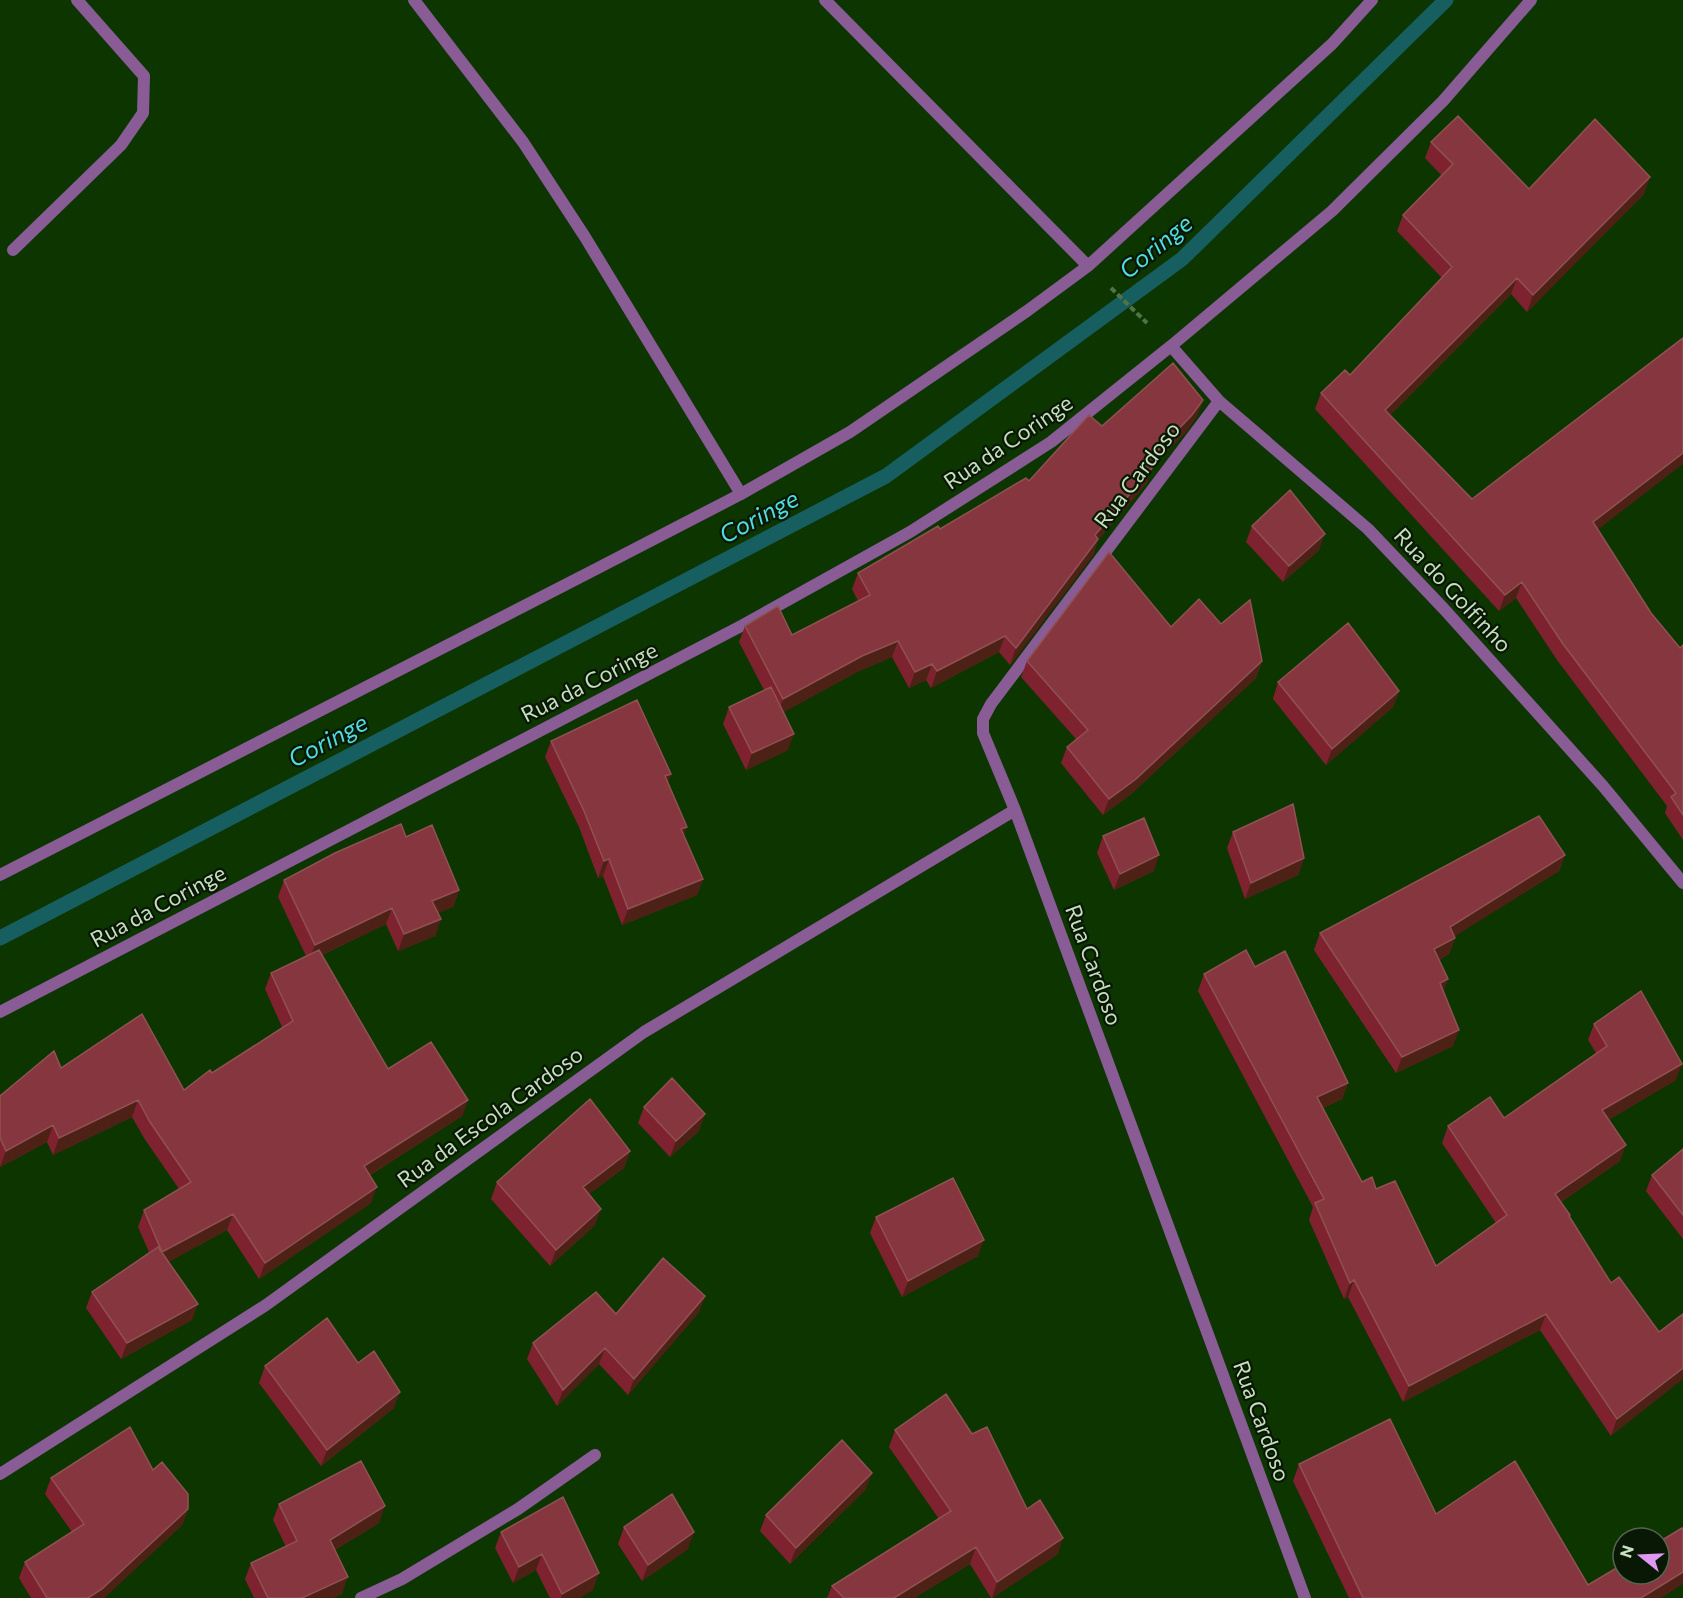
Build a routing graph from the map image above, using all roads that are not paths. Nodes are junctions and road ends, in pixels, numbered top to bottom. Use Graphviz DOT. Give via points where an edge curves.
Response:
graph roads {
  1 [pos="77,0"];
  2 [pos="414,0"];
  3 [pos="825,0"];
  4 [pos="1372,0"];
  5 [pos="1531,0"];
  6 [pos="13,250"];
  7 [pos="1088,266"];
  8 [pos="1171,346"];
  9 [pos="1219,401"];
  10 [pos="741,494"];
  11 [pos="1015,810"];
  12 [pos="0,874"];
  13 [pos="1683,883"];
  14 [pos="0,1012"];
  15 [pos="595,1455"];
  16 [pos="0,1474"];
  17 [pos="361,1598"];
  18 [pos="1305,1598"];
  1 -- 6 [label="street" via="144,76 143,113 121,145"];
  2 -- 10 [label="street" via="523,142"];
  3 -- 7 [label="street"];
  4 -- 7 [label="street" via="1332,44"];
  5 -- 8 [label="street, Rua da Coringe" via="1443,101 1332,211"];
  7 -- 10 [label="street" via="850,432"];
  8 -- 9 [label="street, Rua do Golfinho"];
  8 -- 14 [label="street, Rua da Coringe" via="1051,442 910,532 733,630"];
  9 -- 11 [label="street, Rua Cardoso" via="983,719 983,733"];
  9 -- 13 [label="street, Rua do Golfinho" via="1368,529 1603,786"];
  10 -- 12 [label="street"];
  11 -- 16 [label="street, Rua da Escola Cardoso" via="644,1032 266,1305"];
  11 -- 18 [label="street, Rua Cardoso"];
  15 -- 17 [label="street" via="518,1509 402,1579"];
}
